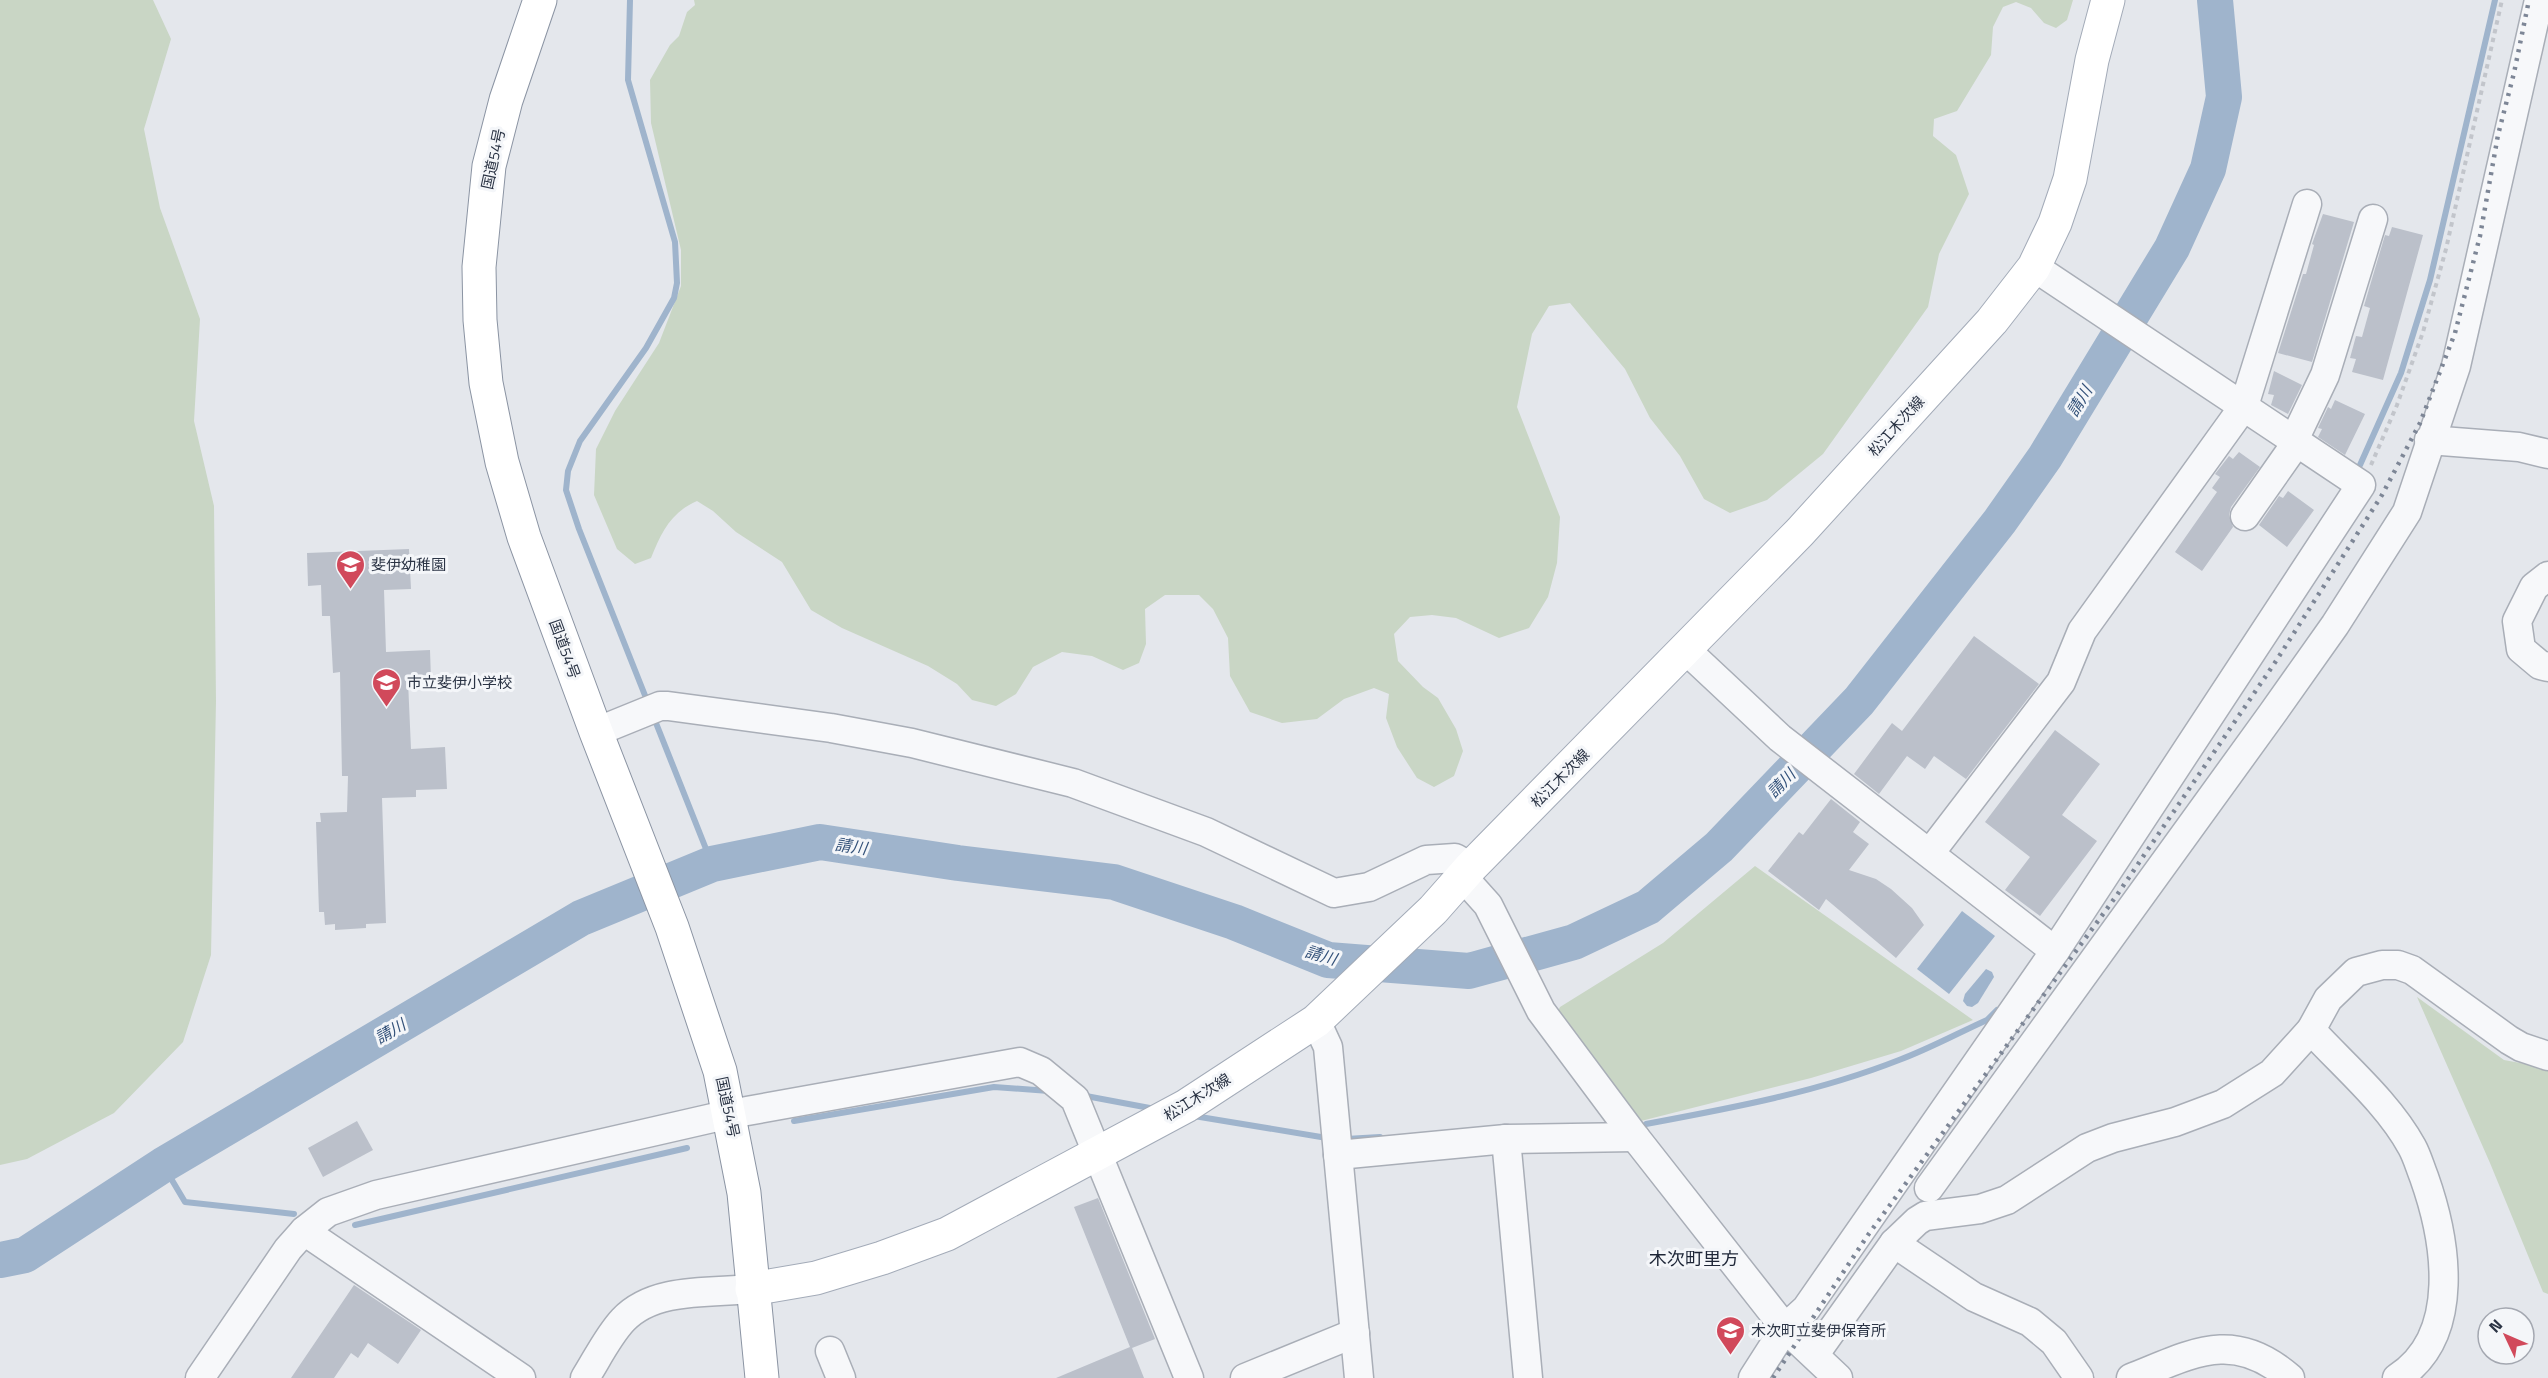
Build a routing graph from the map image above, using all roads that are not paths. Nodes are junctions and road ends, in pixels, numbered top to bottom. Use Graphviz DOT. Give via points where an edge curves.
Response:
graph roads {
  1 [pos="540,0"];
  2 [pos="2108,0"];
  3 [pos="2539,0"];
  4 [pos="2307,204"];
  5 [pos="2373,219"];
  6 [pos="2034,267"];
  7 [pos="2244,406"];
  8 [pos="2429,440"];
  9 [pos="2296,441"];
  10 [pos="2548,454"];
  11 [pos="2245,516"];
  12 [pos="2548,576"];
  13 [pos="1686,650"];
  14 [pos="2548,667"];
  15 [pos="596,732"];
  16 [pos="1930,853"];
  17 [pos="1467,871"];
  18 [pos="2047,945"];
  19 [pos="1326,1013"];
  20 [pos="2311,1030"];
  21 [pos="2548,1056"];
  22 [pos="730,1114"];
  23 [pos="1635,1137"];
  24 [pos="1506,1139"];
  25 [pos="1098,1155"];
  26 [pos="1338,1155"];
  27 [pos="1929,1188"];
  28 [pos="304,1231"];
  29 [pos="1894,1243"];
  30 [pos="752,1289"];
  31 [pos="1785,1328"];
  32 [pos="1355,1333"];
  33 [pos="830,1351"];
  34 [pos="1826,1370"];
  35 [pos="200,1378"];
  36 [pos="521,1378"];
  37 [pos="585,1378"];
  38 [pos="743,1378"];
  39 [pos="762,1378"];
  40 [pos="841,1378"];
  41 [pos="1189,1378"];
  42 [pos="1245,1378"];
  43 [pos="1359,1378"];
  44 [pos="1528,1378"];
  45 [pos="1753,1378"];
  46 [pos="2079,1378"];
  47 [pos="2131,1378"];
  48 [pos="2290,1378"];
  49 [pos="2397,1378"];
  1 -- 15 [label="main road, 国道54号" via="506,100 489,166 479,267 480,320 486,383 502,462 524,537"];
  2 -- 6 [label="main road, 松江木次線" via="2092,60 2070,179"];
  3 -- 8 [label="street" via="2456,366"];
  4 -- 7 [label="street"];
  5 -- 9 [label="street" via="2325,375"];
  6 -- 7 [label="street"];
  6 -- 13 [label="main road, 松江木次線" via="1977,338"];
  7 -- 9 [label="street"];
  7 -- 16 [label="street" via="2082,631 2061,682"];
  8 -- 10 [label="street" via="2519,447"];
  8 -- 27 [label="street" via="2407,512 2335,625"];
  9 -- 11 [label="street"];
  9 -- 18 [label="street" via="2361,485"];
  12 -- 14 [label="street" via="2534,587 2517,621 2521,649"];
  13 -- 16 [label="street" via="1780,738"];
  13 -- 17 [label="main road, 松江木次線"];
  15 -- 17 [label="street" via="650,710 831,728 912,743 1073,783 1206,832 1334,893 1369,887 1426,860 1455,858"];
  15 -- 22 [label="main road, 国道54号" via="672,927 706,1025"];
  16 -- 18 [label="street"];
  17 -- 19 [label="main road, 松江木次線" via="1433,910"];
  17 -- 23 [label="street" via="1502,931 1532,996"];
  18 -- 31 [label="street" via="1806,1309"];
  19 -- 25 [label="main road, 松江木次線" via="1175,1112"];
  19 -- 26 [label="street"];
  20 -- 21 [label="street" via="2328,999 2356,972 2398,965 2422,976 2522,1047"];
  20 -- 29 [label="street" via="2272,1073 2223,1104 2087,1148 2007,1200 1980,1209 1925,1216"];
  20 -- 49 [label="street" via="2387,1111 2414,1149 2441,1236 2445,1264 2435,1330 2420,1359"];
  22 -- 25 [label="street" via="1020,1062 1041,1071 1075,1099"];
  22 -- 28 [label="street" via="376,1196 328,1212"];
  22 -- 30 [label="main road, 国道54号" via="744,1193"];
  23 -- 24 [label="street"];
  23 -- 31 [label="street"];
  24 -- 26 [label="street"];
  24 -- 44 [label="street"];
  25 -- 30 [label="main road, 松江木次線" via="947,1234 816,1278"];
  25 -- 41 [label="street"];
  26 -- 32 [label="street"];
  28 -- 35 [label="street"];
  28 -- 36 [label="street"];
  29 -- 34 [label="street"];
  29 -- 46 [label="street" via="1974,1297 2030,1322 2054,1342"];
  30 -- 37 [label="street" via="669,1296 642,1305 623,1320"];
  30 -- 38 [label="main road, 国道54号"];
  30 -- 39 [label="main road, 国道54号"];
  31 -- 34 [label="street"];
  31 -- 45 [label="street"];
  32 -- 42 [label="street"];
  32 -- 43 [label="street"];
  33 -- 40 [label="street"];
  47 -- 48 [label="street" via="2194,1354 2229,1348 2263,1358"];
}
